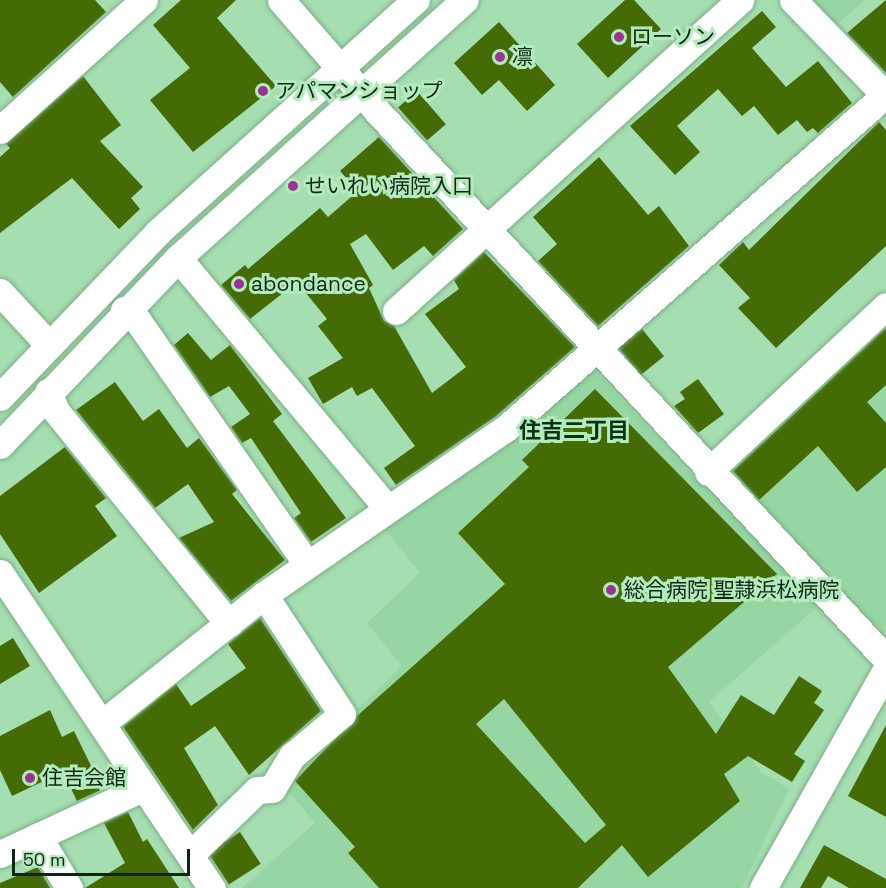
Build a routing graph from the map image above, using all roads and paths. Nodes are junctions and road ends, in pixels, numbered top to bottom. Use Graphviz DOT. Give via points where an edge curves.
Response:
graph roads {
  1 [pos="144,0"];
  2 [pos="280,0"];
  3 [pos="416,0"];
  4 [pos="465,0"];
  5 [pos="740,0"];
  6 [pos="793,0"];
  7 [pos="340,68"];
  8 [pos="362,94"];
  9 [pos="886,95"];
  10 [pos="0,130"];
  11 [pos="487,230"];
  12 [pos="178,258"];
  13 [pos="0,291"];
  14 [pos="886,306"];
  15 [pos="124,310"];
  16 [pos="396,311"];
  17 [pos="48,344"];
  18 [pos="599,352"];
  19 [pos="48,392"];
  20 [pos="0,397"];
  21 [pos="0,445"];
  22 [pos="708,472"];
  23 [pos="386,507"];
  24 [pos="307,564"];
  25 [pos="0,573"];
  26 [pos="264,595"];
  27 [pos="229,624"];
  28 [pos="886,659"];
  29 [pos="886,670"];
  30 [pos="105,721"];
  31 [pos="142,788"];
  32 [pos="38,836"];
  33 [pos="0,854"];
  34 [pos="190,855"];
  35 [pos="69,888"];
  36 [pos="212,888"];
  37 [pos="763,888"];
  1 -- 10 [label="street"];
  2 -- 7 [label="street"];
  3 -- 7 [label="street"];
  4 -- 8 [label="street"];
  5 -- 11 [label="street"];
  6 -- 9 [label="street"];
  7 -- 8 [label="street"];
  7 -- 17 [label="street" via="158,232"];
  8 -- 11 [label="street"];
  8 -- 12 [label="street"];
  9 -- 18 [label="street"];
  11 -- 16 [label="street"];
  11 -- 18 [label="street"];
  12 -- 15 [label="street"];
  12 -- 23 [label="street"];
  13 -- 17 [label="street"];
  14 -- 22 [label="street"];
  15 -- 19 [label="street"];
  15 -- 24 [label="street" via="138,321"];
  17 -- 20 [label="street"];
  18 -- 22 [label="street"];
  18 -- 23 [label="street" via="505,429"];
  19 -- 21 [label="street"];
  19 -- 27 [label="street" via="56,411"];
  22 -- 28 [label="street"];
  23 -- 24 [label="street"];
  24 -- 26 [label="street"];
  25 -- 30 [label="street"];
  26 -- 27 [label="street"];
  26 -- 34 [label="street" via="342,714 292,756 272,789 257,790"];
  27 -- 30 [label="street"];
  29 -- 37 [label="street"];
  30 -- 31 [label="street"];
  31 -- 32 [label="street"];
  31 -- 34 [label="street"];
  32 -- 33 [label="street"];
  32 -- 35 [label="street"];
  34 -- 36 [label="street"];
}
